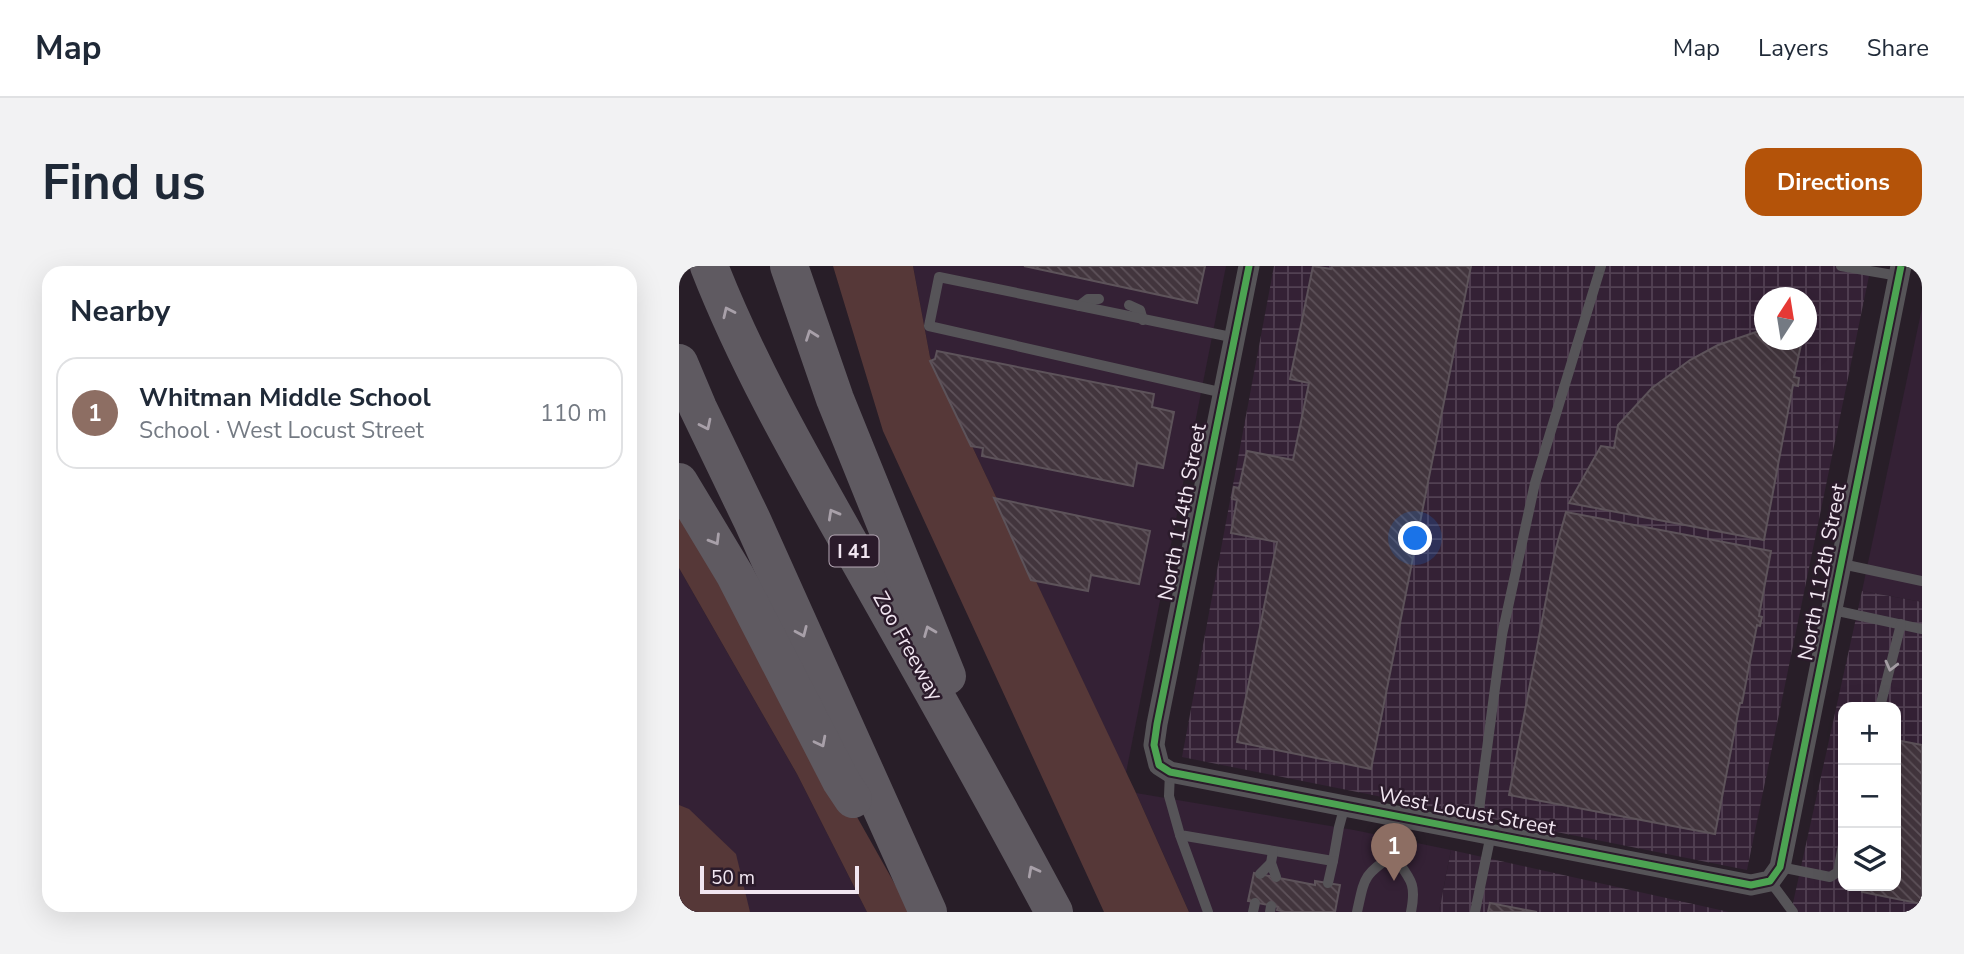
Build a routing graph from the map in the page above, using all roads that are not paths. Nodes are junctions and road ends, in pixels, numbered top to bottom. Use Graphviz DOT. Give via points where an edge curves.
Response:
graph roads {
  1 [pos="709,266"];
  2 [pos="789,266"];
  3 [pos="1249,266"];
  4 [pos="1601,266"];
  5 [pos="1841,266"];
  6 [pos="1900,271"];
  7 [pos="1099,299"];
  8 [pos="1129,305"];
  9 [pos="1079,306"];
  10 [pos="1143,320"];
  11 [pos="1236,338"];
  12 [pos="679,363"];
  13 [pos="1224,393"];
  14 [pos="679,482"];
  15 [pos="1842,564"];
  16 [pos="1922,581"];
  17 [pos="1833,610"];
  18 [pos="1901,624"];
  19 [pos="1922,629"];
  20 [pos="1881,702"];
  21 [pos="1164,768"];
  22 [pos="1345,805"];
  23 [pos="1401,816"];
  24 [pos="1011,830"];
  25 [pos="1484,833"];
  26 [pos="1180,835"];
  27 [pos="1393,855"];
  28 [pos="1272,857"];
  29 [pos="1333,861"];
  30 [pos="1838,872"];
  31 [pos="1261,874"];
  32 [pos="1775,874"];
  33 [pos="1276,877"];
  34 [pos="1328,883"];
  35 [pos="921,898"];
  36 [pos="1055,912"];
  37 [pos="1208,912"];
  38 [pos="1357,912"];
  39 [pos="1411,912"];
  40 [pos="1475,912"];
  41 [pos="1793,912"];
  24 -- 1 [label="highway, Zoo Freeway / I 41, one-way" via="809,471 726,309"];
  24 -- 2 [label="highway, one-way" via="835,399"];
  3 -- 11 [label="street, North 114th Street"];
  4 -- 25 [label="lane" via="1535,483 1502,635"];
  5 -- 6 [label="lane"];
  6 -- 15 [label="street, North 112th Street"];
  7 -- 9 [label="lane" via="1088,299"];
  8 -- 10 [label="lane" via="1140,310"];
  9 -- 10 [label="lane"];
  9 -- 13 [label="lane" via="939,277 929,326"];
  10 -- 11 [label="lane"];
  11 -- 13 [label="street, North 114th Street"];
  12 -- 35 [label="highway, one-way"];
  13 -- 21 [label="street, North 114th Street" via="1157,724 1154,745"];
  14 -- 35 [label="highway, one-way" via="735,575 841,782"];
  15 -- 16 [label="lane"];
  15 -- 17 [label="street, North 112th Street"];
  17 -- 18 [label="lane"];
  17 -- 32 [label="street, North 112th Street"];
  18 -- 19 [label="lane"];
  18 -- 20 [label="lane, one-way"];
  21 -- 22 [label="street, West Locust Street"];
  21 -- 26 [label="lane"];
  22 -- 23 [label="street, West Locust Street"];
  22 -- 29 [label="lane"];
  23 -- 25 [label="street, West Locust Street"];
  23 -- 27 [label="lane"];
  36 -- 24 [label="highway, Zoo Freeway / I 41, one-way"];
  25 -- 32 [label="street, West Locust Street" via="1751,885"];
  25 -- 40 [label="lane"];
  26 -- 28 [label="lane"];
  26 -- 37 [label="lane"];
  27 -- 38 [label="lane" via="1370,872"];
  27 -- 39 [label="lane" via="1413,884"];
  28 -- 29 [label="lane"];
  28 -- 31 [label="lane"];
  28 -- 33 [label="lane"];
  29 -- 34 [label="lane"];
  30 -- 32 [label="lane" via="1830,877"];
  32 -- 41 [label="lane"];
}
